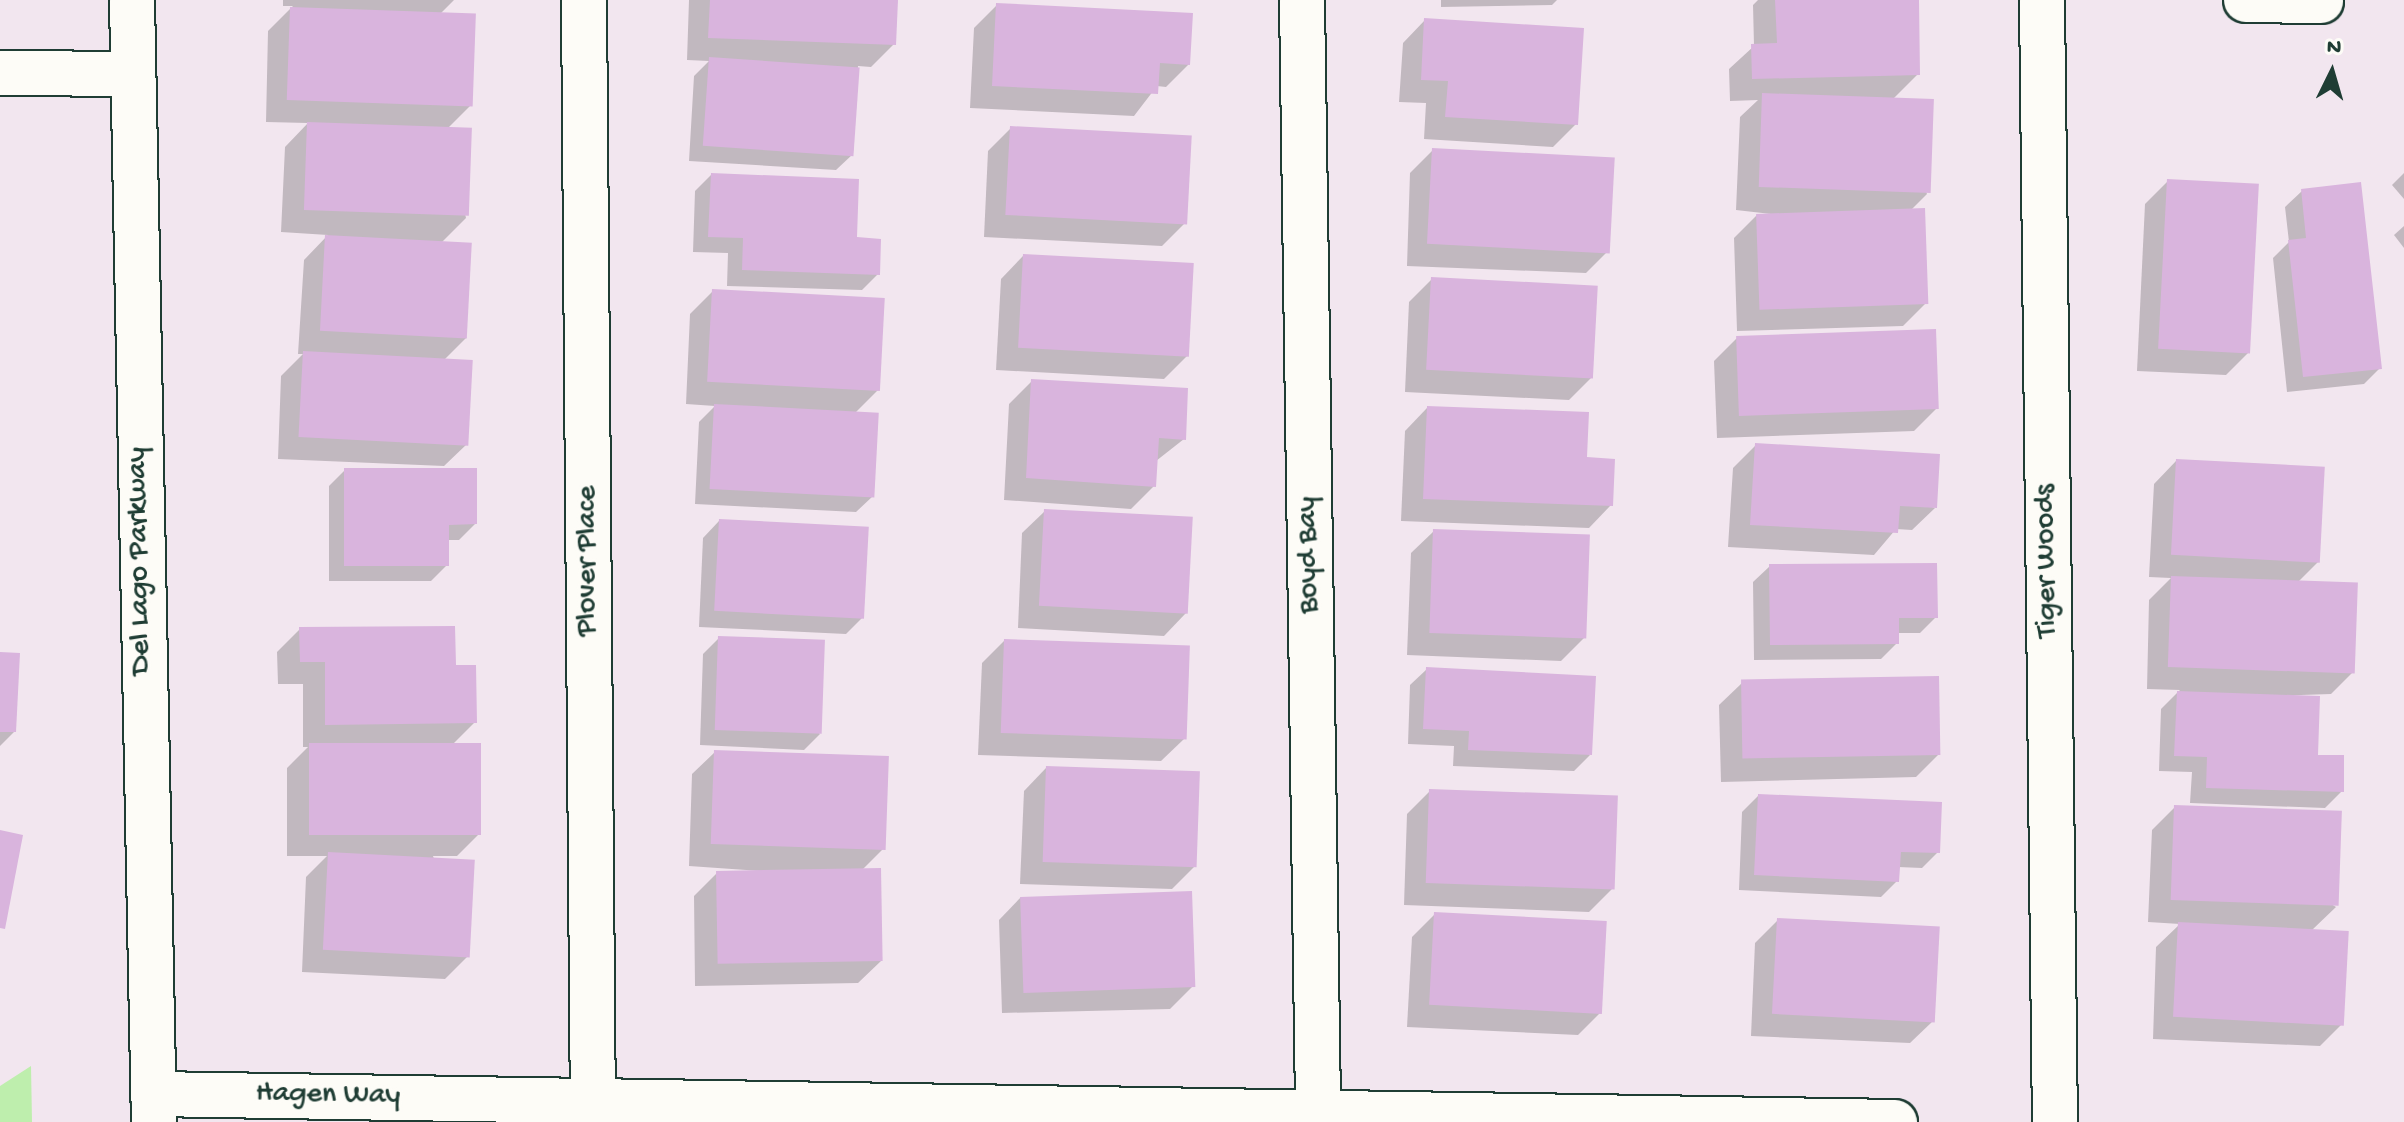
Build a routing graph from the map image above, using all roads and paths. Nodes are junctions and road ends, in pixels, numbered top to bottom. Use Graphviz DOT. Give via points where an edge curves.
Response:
graph roads {
  1 [pos="132,0"];
  2 [pos="584,0"];
  3 [pos="1302,0"];
  4 [pos="2042,0"];
  5 [pos="2246,0"];
  6 [pos="2321,1"];
  7 [pos="0,73"];
  8 [pos="131,74"];
  9 [pos="153,1108"];
  10 [pos="1318,1109"];
  11 [pos="593,1111"];
  12 [pos="1895,1122"];
  13 [pos="2055,1122"];
  1 -- 8 [label="street, Del Lago Parkway"];
  2 -- 11 [label="street, Plover Place"];
  3 -- 10 [label="street, Boyd Bay"];
  4 -- 13 [label="street, Tiger Woods"];
  5 -- 6 [label="street"];
  7 -- 8 [label="street"];
  8 -- 9 [label="street, Del Lago Parkway"];
  9 -- 11 [label="street, Hagen Way"];
  10 -- 11 [label="street, Hagen Way"];
  10 -- 12 [label="street, Hagen Way"];
}
